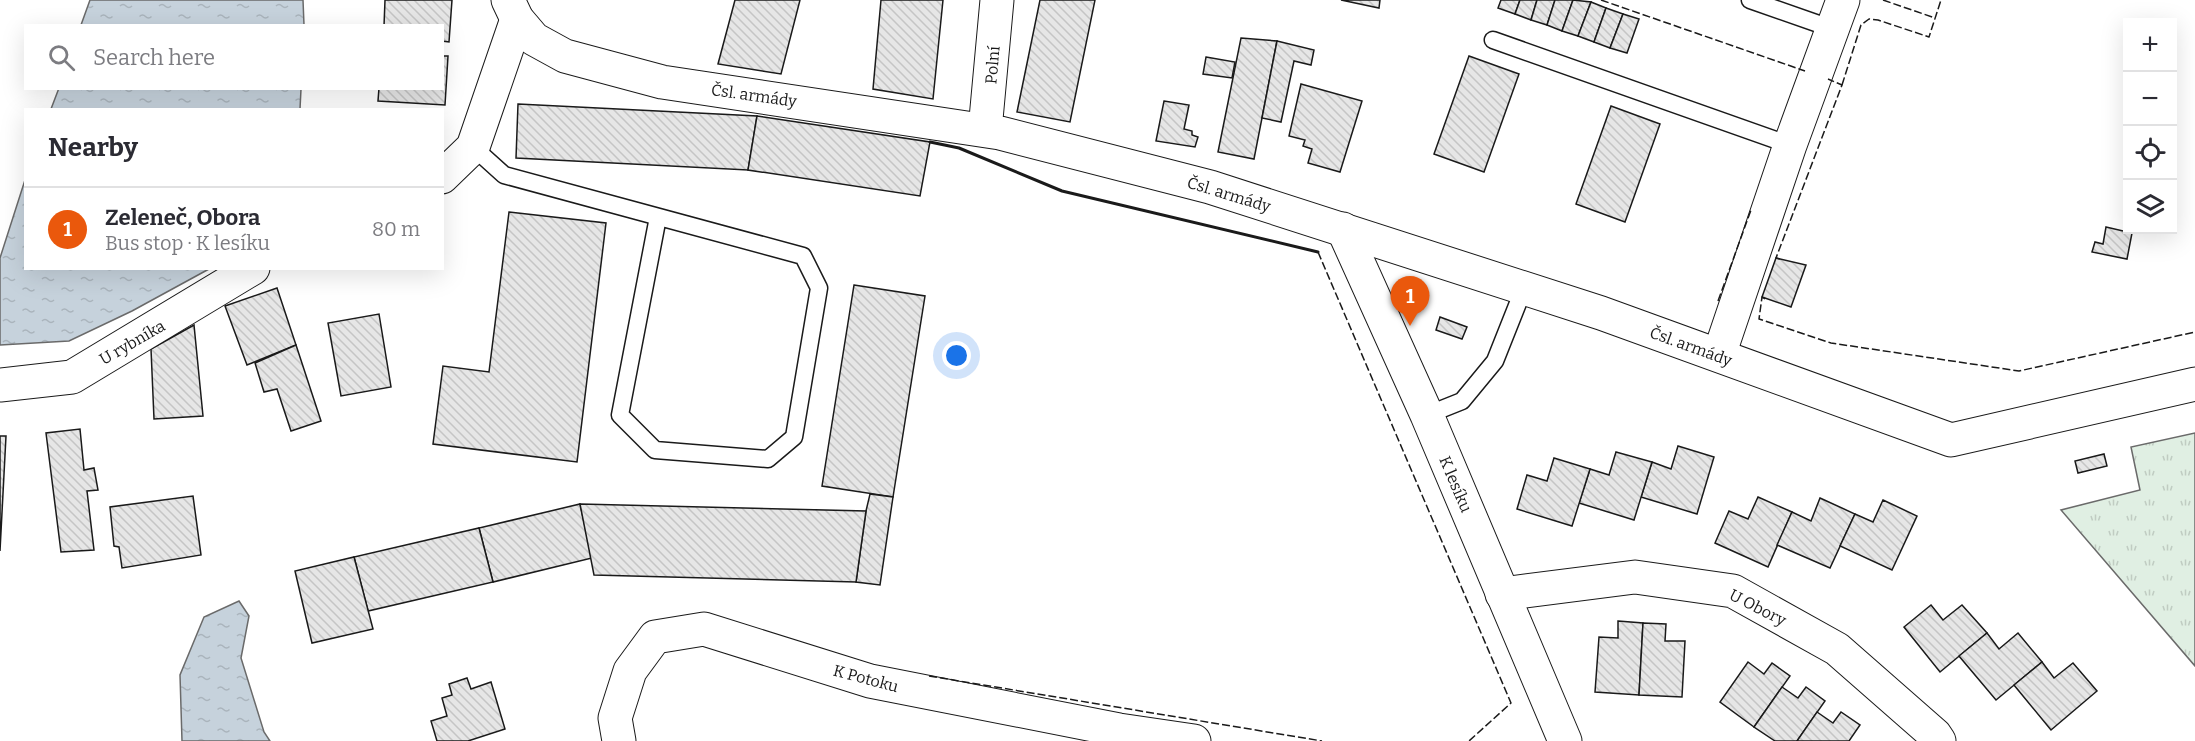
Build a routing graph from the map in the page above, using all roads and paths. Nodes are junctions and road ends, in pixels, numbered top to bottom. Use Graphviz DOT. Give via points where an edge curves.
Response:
graph roads {
  1 [pos="997,0"];
  2 [pos="1750,0"];
  3 [pos="512,9"];
  4 [pos="1838,15"];
  5 [pos="1493,40"];
  6 [pos="985,130"];
  7 [pos="1790,145"];
  8 [pos="473,147"];
  9 [pos="444,175"];
  10 [pos="658,217"];
  11 [pos="1343,230"];
  12 [pos="251,270"];
  13 [pos="1524,288"];
  14 [pos="1719,355"];
  15 [pos="2195,384"];
  16 [pos="0,385"];
  17 [pos="1427,415"];
  18 [pos="1502,594"];
  19 [pos="1120,735"];
  20 [pos="1557,738"];
  21 [pos="619,741"];
  22 [pos="1194,741"];
  23 [pos="1939,741"];
  1 -- 6 [label="street, Polní"];
  2 -- 4 [label="lane"];
  3 -- 6 [label="street, Čsl. armády" via="534,39 565,56 662,82"];
  3 -- 8 [label="street"];
  4 -- 7 [label="street"];
  5 -- 7 [label="lane"];
  6 -- 11 [label="street, Čsl. armády" via="1210,187"];
  7 -- 14 [label="street"];
  8 -- 9 [label="street"];
  8 -- 10 [label="lane" via="504,175"];
  10 -- 10 [label="lane" via="803,256 819,288 794,437 768,459 655,450 620,415"];
  11 -- 13 [label="street, Čsl. armády"];
  11 -- 17 [label="street, K lesíku"];
  12 -- 16 [label="street, U rybníka" via="72,377"];
  13 -- 14 [label="street, Čsl. armády"];
  13 -- 17 [label="lane" via="1495,360 1462,401"];
  14 -- 15 [label="street, Čsl. armády" via="1951,440"];
  17 -- 18 [label="street, K lesíku"];
  18 -- 20 [label="street, K lesíku"];
  18 -- 23 [label="street, U Obory" via="1635,577 1733,591 1836,649"];
  19 -- 21 [label="street, K Potoku" via="870,681 704,629 655,637 630,671 615,718"];
  19 -- 22 [label="street, K Potoku"];
}
